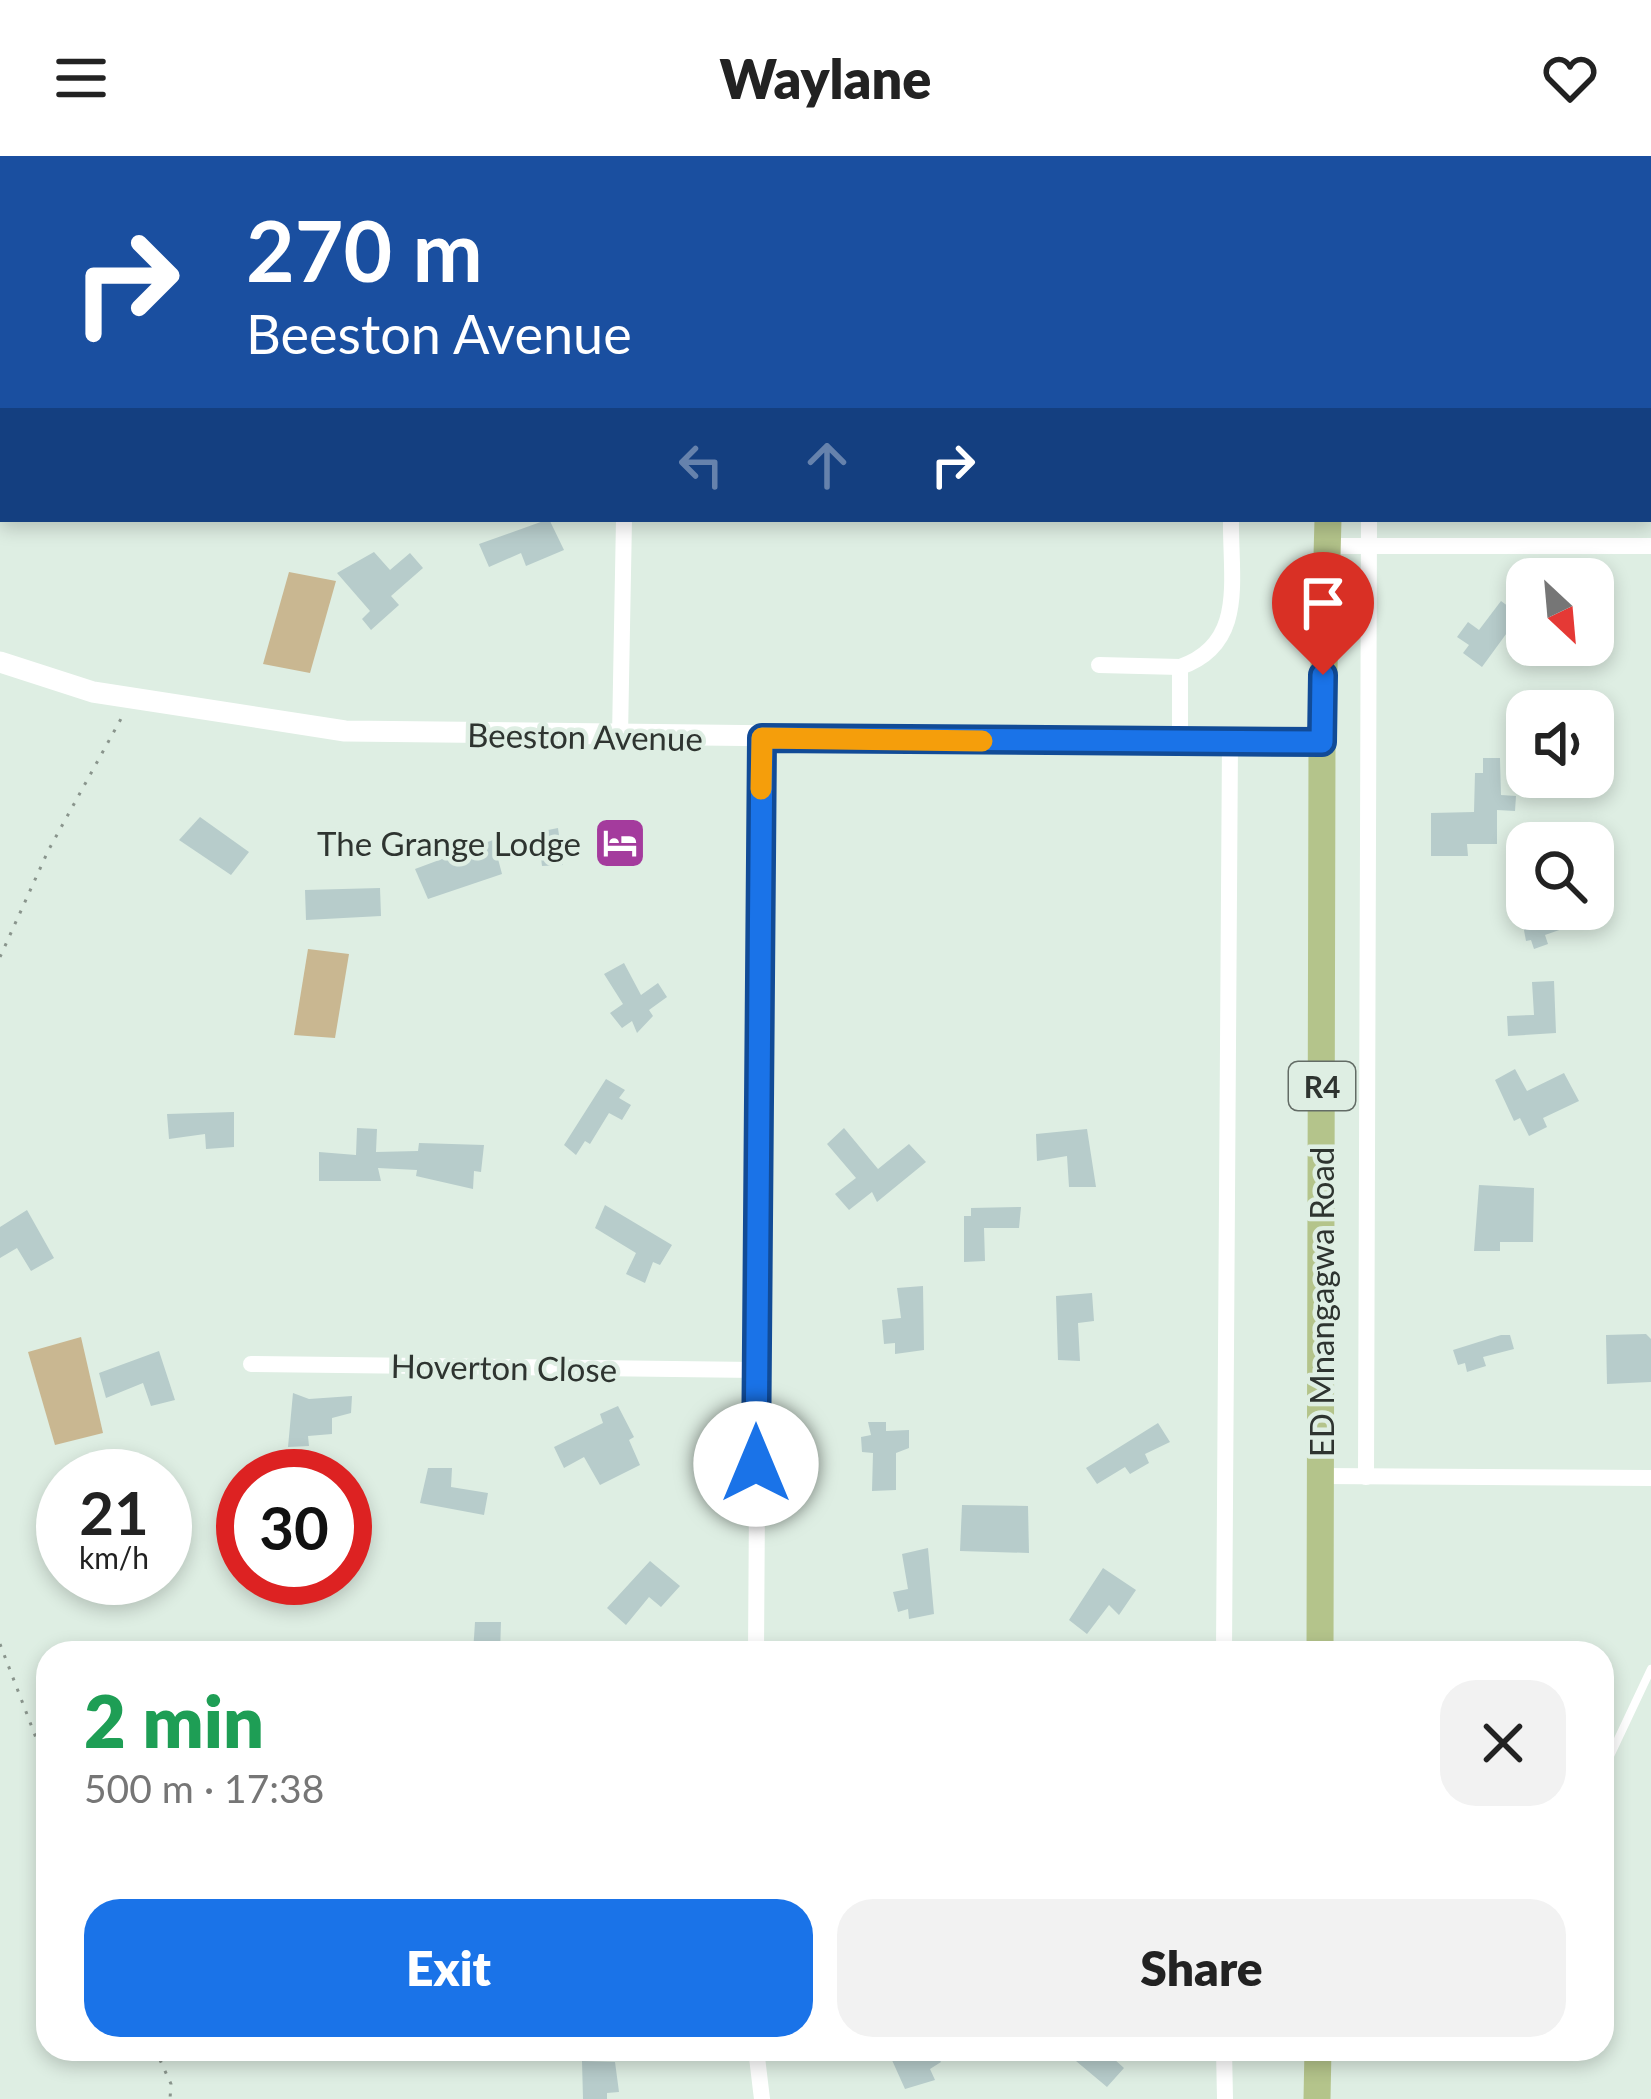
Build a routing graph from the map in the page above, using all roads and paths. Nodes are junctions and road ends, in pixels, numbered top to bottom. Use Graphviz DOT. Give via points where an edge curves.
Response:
graph roads {
  1 [pos="625,522"];
  2 [pos="1231,522"];
  3 [pos="1369,522"];
  4 [pos="1328,532"];
  5 [pos="1651,546"];
  6 [pos="1369,547"];
  7 [pos="0,662"];
  8 [pos="1099,665"];
  9 [pos="1180,668"];
  10 [pos="132,699"];
  11 [pos="620,736"];
  12 [pos="762,738"];
  13 [pos="1230,742"];
  14 [pos="1322,742"];
  15 [pos="1180,743"];
  16 [pos="0,957"];
  17 [pos="251,1364"];
  18 [pos="756,1370"];
  19 [pos="1321,1476"];
  20 [pos="1366,1477"];
  21 [pos="1651,1478"];
  22 [pos="755,1641"];
  23 [pos="1224,1641"];
  24 [pos="1320,1641"];
  25 [pos="0,1644"];
  26 [pos="1651,1669"];
  27 [pos="36,1738"];
  28 [pos="1614,1748"];
  29 [pos="160,2061"];
  30 [pos="757,2061"];
  31 [pos="1224,2061"];
  32 [pos="1318,2061"];
  33 [pos="170,2099"];
  34 [pos="762,2099"];
  35 [pos="1225,2099"];
  36 [pos="1317,2099"];
  1 -- 11 [label="street"];
  2 -- 9 [label="street" via="1226,631 1212,653"];
  3 -- 6 [label="street"];
  4 -- 6 [label="street"];
  4 -- 14 [label="highway, ED Mnangagwa Road / R4"];
  5 -- 6 [label="street"];
  6 -- 20 [label="street"];
  7 -- 10 [label="street, Beeston Avenue"];
  8 -- 9 [label="street"];
  9 -- 15 [label="street"];
  10 -- 11 [label="street, Beeston Avenue" via="345,731"];
  10 -- 16 [label="path"];
  11 -- 12 [label="street, Beeston Avenue"];
  12 -- 15 [label="street, Beeston Avenue"];
  12 -- 18 [label="street"];
  13 -- 14 [label="street, Beeston Avenue"];
  13 -- 15 [label="street, Beeston Avenue"];
  13 -- 23 [label="street"];
  14 -- 19 [label="highway, ED Mnangagwa Road / R4"];
  17 -- 18 [label="street, Hoverton Close"];
  18 -- 22 [label="street"];
  19 -- 20 [label="street"];
  19 -- 24 [label="highway, ED Mnangagwa Road / R4"];
  20 -- 21 [label="street"];
  25 -- 27 [label="path"];
  26 -- 28 [label="lane"];
  29 -- 33 [label="path"];
  30 -- 34 [label="street"];
  31 -- 35 [label="street"];
  32 -- 36 [label="highway"];
}
